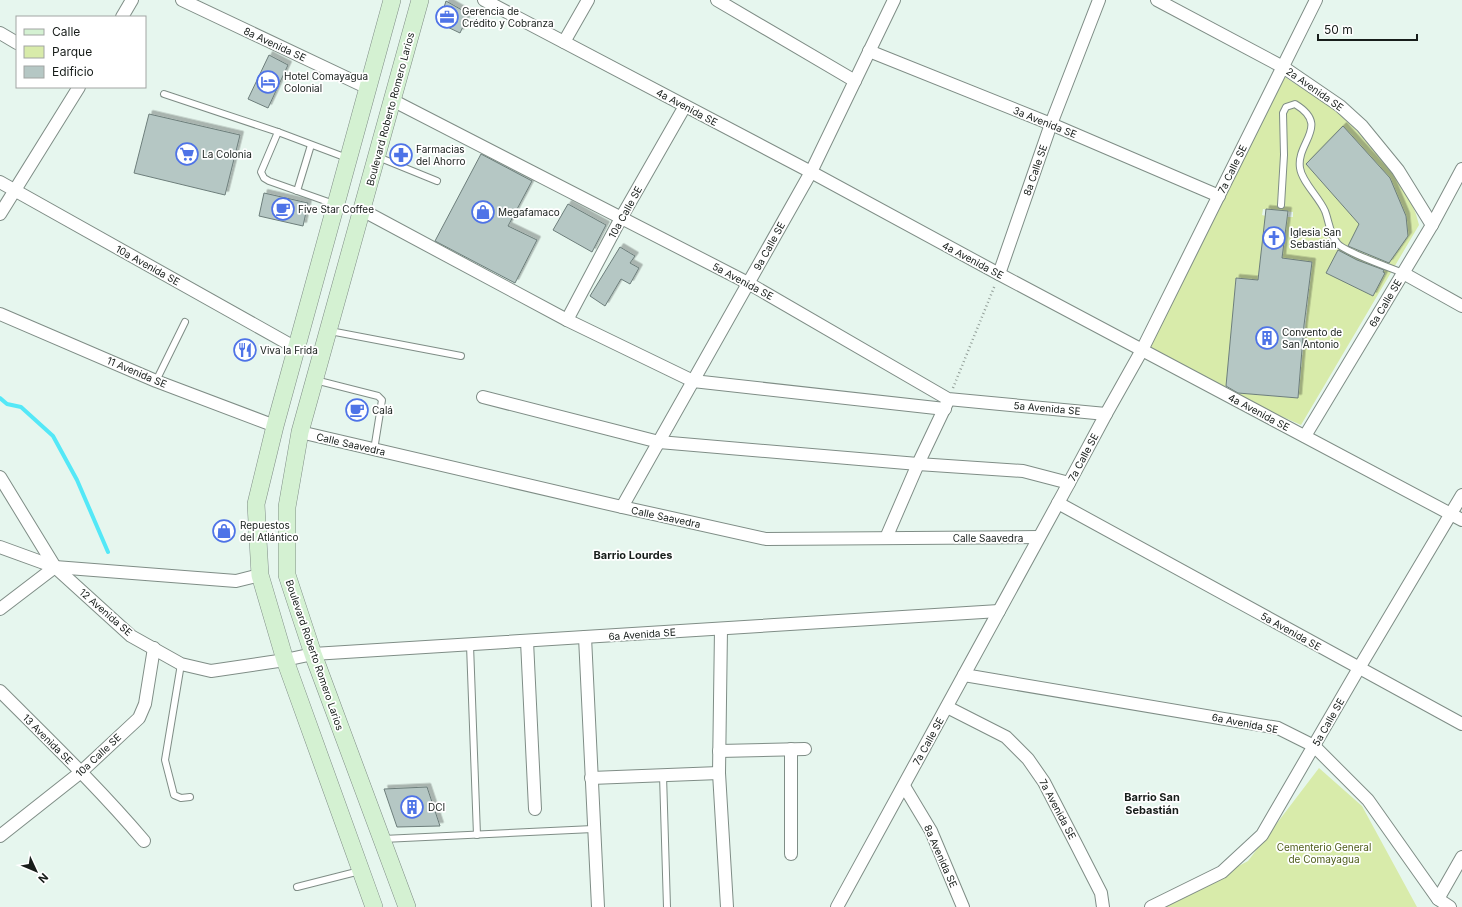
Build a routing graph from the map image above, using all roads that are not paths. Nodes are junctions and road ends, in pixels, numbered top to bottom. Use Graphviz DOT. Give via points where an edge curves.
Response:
graph roads {
  1 [pos="132,0"];
  2 [pos="182,0"];
  3 [pos="392,0"];
  4 [pos="420,0"];
  5 [pos="484,0"];
  6 [pos="588,0"];
  7 [pos="717,0"];
  8 [pos="894,0"];
  9 [pos="1099,0"];
  10 [pos="1158,0"];
  11 [pos="1316,0"];
  12 [pos="733,4"];
  13 [pos="123,16"];
  14 [pos="0,33"];
  15 [pos="16,42"];
  16 [pos="564,42"];
  17 [pos="869,51"];
  18 [pos="1283,67"];
  19 [pos="855,81"];
  20 [pos="78,88"];
  21 [pos="368,88"];
  22 [pos="164,94"];
  23 [pos="392,100"];
  24 [pos="685,106"];
  25 [pos="1051,124"];
  26 [pos="278,132"];
  27 [pos="311,144"];
  28 [pos="377,156"];
  29 [pos="348,158"];
  30 [pos="1462,169"];
  31 [pos="811,172"];
  32 [pos="437,181"];
  33 [pos="0,182"];
  34 [pos="15,190"];
  35 [pos="297,191"];
  36 [pos="1219,196"];
  37 [pos="336,204"];
  38 [pos="1281,205"];
  39 [pos="362,210"];
  40 [pos="0,214"];
  41 [pos="621,218"];
  42 [pos="1432,225"];
  43 [pos="1403,273"];
  44 [pos="999,274"];
  45 [pos="748,283"];
  46 [pos="1462,306"];
  47 [pos="0,314"];
  48 [pos="567,320"];
  49 [pos="185,322"];
  50 [pos="329,330"];
  51 [pos="296,348"];
  52 [pos="1142,350"];
  53 [pos="460,356"];
  54 [pos="315,380"];
  55 [pos="156,381"];
  56 [pos="693,381"];
  57 [pos="483,397"];
  58 [pos="947,404"];
  59 [pos="1106,414"];
  60 [pos="275,426"];
  61 [pos="300,432"];
  62 [pos="1305,436"];
  63 [pos="659,442"];
  64 [pos="374,450"];
  65 [pos="918,464"];
  66 [pos="0,477"];
  67 [pos="1069,483"];
  68 [pos="1462,496"];
  69 [pos="1058,503"];
  70 [pos="622,507"];
  71 [pos="1457,517"];
  72 [pos="1039,537"];
  73 [pos="886,538"];
  74 [pos="0,547"];
  75 [pos="55,567"];
  76 [pos="260,575"];
  77 [pos="0,609"];
  78 [pos="999,611"];
  79 [pos="721,629"];
  80 [pos="585,638"];
  81 [pos="527,641"];
  82 [pos="470,645"];
  83 [pos="154,648"];
  84 [pos="313,654"];
  85 [pos="285,660"];
  86 [pos="181,664"];
  87 [pos="1359,668"];
  88 [pos="964,675"];
  89 [pos="0,691"];
  90 [pos="947,707"];
  91 [pos="1462,724"];
  92 [pos="1314,746"];
  93 [pos="805,749"];
  94 [pos="791,750"];
  95 [pos="719,751"];
  96 [pos="81,772"];
  97 [pos="719,773"];
  98 [pos="663,776"];
  99 [pos="591,778"];
  100 [pos="904,786"];
  101 [pos="190,797"];
  102 [pos="535,809"];
  103 [pos="594,830"];
  104 [pos="477,835"];
  105 [pos="0,836"];
  106 [pos="382,839"];
  107 [pos="144,841"];
  108 [pos="791,854"];
  109 [pos="1462,857"];
  110 [pos="360,871"];
  111 [pos="297,887"];
  112 [pos="1438,900"];
  113 [pos="374,907"];
  114 [pos="407,907"];
  115 [pos="598,907"];
  116 [pos="667,907"];
  117 [pos="726,907"];
  118 [pos="837,907"];
  119 [pos="963,907"];
  120 [pos="1103,907"];
  121 [pos="1151,907"];
  122 [pos="1450,907"];
  1 -- 13 [label="street"];
  2 -- 21 [label="street, 8a Avenida SE"];
  3 -- 21 [label="main road"];
  4 -- 23 [label="main road, Boulevard Roberto Romero Larios"];
  5 -- 16 [label="street, 4a Avenida SE"];
  6 -- 16 [label="street"];
  7 -- 12 [label="street"];
  8 -- 17 [label="street, 9a Calle SE"];
  9 -- 25 [label="street, 8a Calle SE"];
  10 -- 18 [label="street, 2a Avenida SE"];
  11 -- 18 [label="street, 7a Calle SE"];
  12 -- 19 [label="street"];
  14 -- 15 [label="street"];
  16 -- 24 [label="street, 4a Avenida SE"];
  17 -- 19 [label="street, 9a Calle SE"];
  17 -- 25 [label="street, 3a Avenida SE"];
  18 -- 36 [label="street, 7a Calle SE"];
  18 -- 42 [label="street, 2a Avenida SE" via="1340,106 1362,126 1398,170"];
  19 -- 31 [label="street, 9a Calle SE"];
  20 -- 34 [label="street"];
  21 -- 29 [label="main road"];
  22 -- 26 [label="lane"];
  23 -- 28 [label="main road, Boulevard Roberto Romero Larios"];
  23 -- 41 [label="street, 5a Avenida SE"];
  24 -- 31 [label="street, 4a Avenida SE"];
  24 -- 41 [label="street, 10a Calle SE"];
  25 -- 36 [label="street, 3a Avenida SE"];
  25 -- 44 [label="street, 8a Calle SE"];
  26 -- 27 [label="lane"];
  26 -- 35 [label="lane" via="261,172 269,181"];
  27 -- 29 [label="lane"];
  27 -- 35 [label="lane"];
  28 -- 32 [label="lane"];
  28 -- 39 [label="main road, Boulevard Roberto Romero Larios"];
  29 -- 37 [label="main road"];
  30 -- 42 [label="street, 6a Calle SE"];
  31 -- 44 [label="street, 4a Avenida SE"];
  31 -- 45 [label="street, 9a Calle SE"];
  33 -- 34 [label="street, 10a Avenida SE"];
  34 -- 40 [label="street"];
  34 -- 51 [label="street, 10a Avenida SE"];
  35 -- 37 [label="lane"];
  36 -- 52 [label="street, 7a Calle SE"];
  37 -- 51 [label="main road"];
  38 -- 43 [label="lane" via="1283,113 1286,107 1295,104 1310,118 1312,126 1300,160 1300,169 1322,205 1339,246"];
  39 -- 48 [label="street"];
  39 -- 50 [label="main road, Boulevard Roberto Romero Larios"];
  41 -- 45 [label="street, 5a Avenida SE"];
  41 -- 48 [label="street, 10a Calle SE"];
  42 -- 43 [label="street, 6a Calle SE"];
  43 -- 46 [label="street"];
  43 -- 62 [label="street, 6a Calle SE"];
  44 -- 52 [label="street, 4a Avenida SE"];
  45 -- 56 [label="street, 9a Calle SE"];
  45 -- 58 [label="street, 5a Avenida SE"];
  47 -- 55 [label="street, 11 Avenida SE"];
  48 -- 56 [label="street"];
  49 -- 55 [label="lane"];
  50 -- 53 [label="lane"];
  50 -- 54 [label="main road, Boulevard Roberto Romero Larios"];
  51 -- 60 [label="main road"];
  52 -- 59 [label="street, 7a Calle SE"];
  52 -- 62 [label="street, 4a Avenida SE"];
  54 -- 61 [label="main road, Boulevard Roberto Romero Larios"];
  54 -- 64 [label="lane" via="378,396 382,400"];
  55 -- 60 [label="street, 11 Avenida SE"];
  56 -- 58 [label="street"];
  56 -- 63 [label="street, 9a Calle SE"];
  57 -- 63 [label="street"];
  58 -- 59 [label="street, 5a Avenida SE"];
  58 -- 65 [label="street"];
  59 -- 67 [label="street, 7a Calle SE"];
  60 -- 76 [label="main road" via="256,504"];
  61 -- 64 [label="street, Calle Saavedra"];
  61 -- 84 [label="main road, Boulevard Roberto Romero Larios" via="287,507 287,575"];
  62 -- 71 [label="street, 4a Avenida SE"];
  63 -- 65 [label="street"];
  63 -- 70 [label="street, 9a Calle SE"];
  64 -- 70 [label="street, Calle Saavedra"];
  65 -- 67 [label="street" via="1023,471"];
  65 -- 73 [label="street"];
  66 -- 75 [label="street, 12 Avenida SE"];
  67 -- 69 [label="street, 7a Calle SE"];
  68 -- 71 [label="street, 5a Calle SE"];
  69 -- 72 [label="street, 7a Calle SE"];
  69 -- 87 [label="street, 5a Avenida SE"];
  70 -- 73 [label="street, Calle Saavedra" via="766,539"];
  71 -- 87 [label="street, 5a Calle SE"];
  72 -- 73 [label="street, Calle Saavedra"];
  72 -- 78 [label="street, 7a Calle SE"];
  74 -- 75 [label="street"];
  75 -- 76 [label="street" via="236,581"];
  75 -- 77 [label="street"];
  75 -- 83 [label="street, 12 Avenida SE" via="131,636"];
  76 -- 85 [label="main road"];
  78 -- 79 [label="street, 6a Avenida SE"];
  78 -- 88 [label="street, 7a Calle SE"];
  79 -- 80 [label="street, 6a Avenida SE"];
  79 -- 95 [label="street"];
  80 -- 81 [label="street, 6a Avenida SE"];
  80 -- 99 [label="street"];
  81 -- 82 [label="street, 6a Avenida SE"];
  81 -- 102 [label="street"];
  82 -- 84 [label="street, 6a Avenida SE"];
  82 -- 104 [label="lane"];
  83 -- 86 [label="street, 12 Avenida SE"];
  83 -- 96 [label="street, 10a Calle SE" via="145,704 139,718"];
  84 -- 85 [label="street, 6a Avenida SE"];
  84 -- 106 [label="main road, Boulevard Roberto Romero Larios"];
  85 -- 86 [label="street, 12 Avenida SE" via="211,671"];
  85 -- 110 [label="main road"];
  86 -- 101 [label="lane" via="165,760 174,795 181,798"];
  87 -- 91 [label="street, 5a Avenida SE"];
  87 -- 92 [label="street, 5a Calle SE"];
  88 -- 90 [label="street, 7a Calle SE"];
  88 -- 92 [label="street, 6a Avenida SE" via="1278,728"];
  89 -- 96 [label="street, 13 Avenida SE"];
  90 -- 100 [label="street, 7a Calle SE"];
  90 -- 120 [label="street, 7a Avenida SE" via="1006,737 1028,759 1044,782 1101,893"];
  92 -- 112 [label="street, 6a Avenida SE" via="1368,800"];
  92 -- 121 [label="street, 5a Calle SE" via="1262,835 1222,872"];
  93 -- 94 [label="street"];
  94 -- 95 [label="street"];
  94 -- 108 [label="street"];
  95 -- 97 [label="street"];
  96 -- 105 [label="street, 10a Calle SE"];
  96 -- 107 [label="street, 13 Avenida SE"];
  97 -- 98 [label="street"];
  97 -- 117 [label="street"];
  98 -- 99 [label="street"];
  98 -- 116 [label="lane"];
  99 -- 103 [label="street"];
  100 -- 118 [label="street, 7a Calle SE"];
  100 -- 119 [label="street, 8a Avenida SE" via="931,831"];
  103 -- 104 [label="lane"];
  103 -- 115 [label="street"];
  104 -- 106 [label="lane"];
  106 -- 114 [label="main road, Boulevard Roberto Romero Larios"];
  109 -- 112 [label="street"];
  110 -- 111 [label="lane"];
  110 -- 113 [label="main road"];
  112 -- 122 [label="street, 6a Avenida SE"];
}
